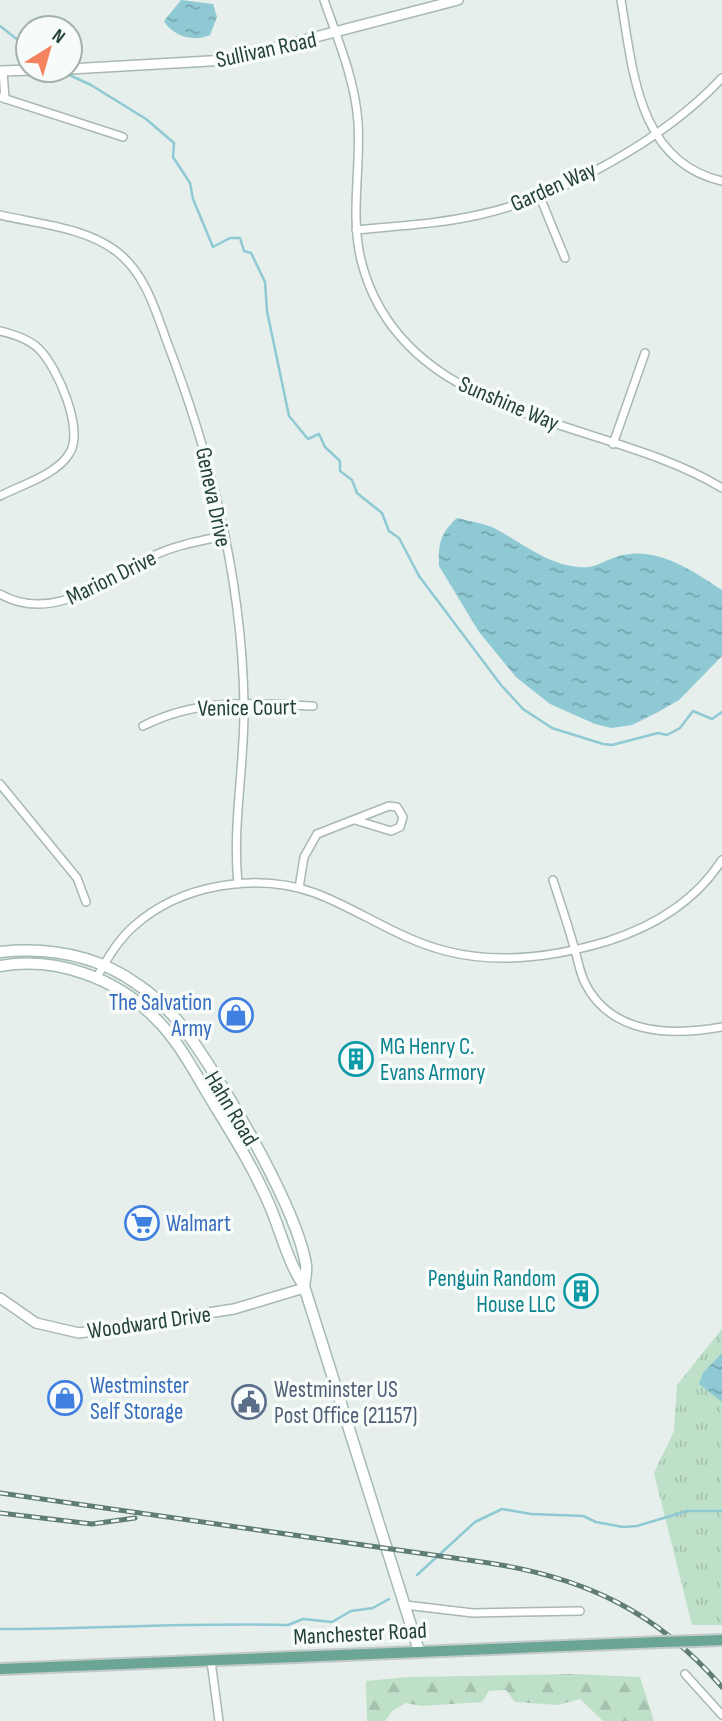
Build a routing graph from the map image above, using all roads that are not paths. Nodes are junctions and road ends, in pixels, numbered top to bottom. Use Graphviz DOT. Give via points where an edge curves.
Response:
graph roads {
  1 [pos="324,0"];
  2 [pos="457,0"];
  3 [pos="621,0"];
  4 [pos="336,33"];
  5 [pos="84,68"];
  6 [pos="2,71"];
  7 [pos="722,78"];
  8 [pos="3,98"];
  9 [pos="655,136"];
  10 [pos="123,137"];
  11 [pos="722,181"];
  12 [pos="540,197"];
  13 [pos="0,215"];
  14 [pos="356,230"];
  15 [pos="565,258"];
  16 [pos="0,331"];
  17 [pos="645,353"];
  18 [pos="613,444"];
  19 [pos="722,488"];
  20 [pos="0,496"];
  21 [pos="223,536"];
  22 [pos="0,594"];
  23 [pos="244,703"];
  24 [pos="313,706"];
  25 [pos="143,726"];
  26 [pos="0,784"];
  27 [pos="355,820"];
  28 [pos="722,860"];
  29 [pos="554,880"];
  30 [pos="238,884"];
  31 [pos="299,888"];
  32 [pos="86,902"];
  33 [pos="575,951"];
  34 [pos="0,952"];
  35 [pos="104,965"];
  36 [pos="0,966"];
  37 [pos="97,977"];
  38 [pos="722,1027"];
  39 [pos="304,1287"];
  40 [pos="0,1298"];
  41 [pos="405,1605"];
  42 [pos="580,1611"];
  43 [pos="722,1640"];
  44 [pos="419,1651"];
  45 [pos="211,1661"];
  46 [pos="0,1669"];
  47 [pos="685,1674"];
  48 [pos="722,1715"];
  49 [pos="219,1721"];
  1 -- 4 [label="street, Sunshine Way"];
  2 -- 4 [label="street, Sullivan Road"];
  3 -- 9 [label="street" via="636,84"];
  4 -- 5 [label="street, Sullivan Road" via="217,61"];
  4 -- 14 [label="street, Sunshine Way" via="357,112"];
  6 -- 8 [label="street"];
  7 -- 9 [label="street, Garden Way" via="694,107"];
  8 -- 10 [label="street"];
  9 -- 11 [label="street" via="682,164"];
  9 -- 12 [label="street, Garden Way"];
  12 -- 14 [label="street, Garden Way" via="476,216"];
  12 -- 15 [label="street"];
  13 -- 21 [label="street, Geneva Drive" via="96,239 135,268 198,424"];
  14 -- 18 [label="street, Sunshine Way" via="377,301 397,332 424,359 475,393"];
  16 -- 20 [label="street" via="39,349 57,378 76,434 71,452 58,466"];
  17 -- 18 [label="street"];
  18 -- 19 [label="street, Sunshine Way"];
  21 -- 22 [label="street, Marion Drive" via="170,549 53,604 31,606"];
  21 -- 23 [label="street, Geneva Drive" via="241,645"];
  23 -- 24 [label="street, Venice Court"];
  23 -- 25 [label="street, Venice Court" via="186,709"];
  23 -- 30 [label="street, Geneva Drive"];
  26 -- 32 [label="street" via="77,877"];
  27 -- 27 [label="street" via="389,806 397,807 403,817 400,827 391,831"];
  27 -- 31 [label="street" via="317,834 310,842"];
  28 -- 33 [label="street" via="705,884 667,916 627,935"];
  29 -- 33 [label="street"];
  30 -- 31 [label="street"];
  30 -- 35 [label="street" via="191,894 152,913 124,935"];
  31 -- 33 [label="street" via="399,936 449,952 509,959"];
  33 -- 38 [label="street" via="591,992 620,1019 636,1027 674,1033"];
  34 -- 35 [label="main road, Hahn Road" via="38,949"];
  35 -- 37 [label="street"];
  35 -- 39 [label="main road, Hahn Road" via="153,997 192,1040 272,1177 300,1246 306,1267"];
  36 -- 37 [label="main road, Hahn Road" via="58,966"];
  37 -- 39 [label="main road, Hahn Road" via="136,1001 171,1036 239,1146"];
  39 -- 40 [label="street, Woodward Drive" via="234,1309 79,1333 36,1323"];
  39 -- 41 [label="main road, Hahn Road"];
  41 -- 42 [label="street" via="473,1613"];
  41 -- 44 [label="main road, Hahn Road"];
  43 -- 44 [label="main road, Manchester Road, bridge"];
  44 -- 45 [label="main road, Manchester Road"];
  45 -- 46 [label="main road, Manchester Road"];
  45 -- 49 [label="street"];
  47 -- 48 [label="street"];
}
